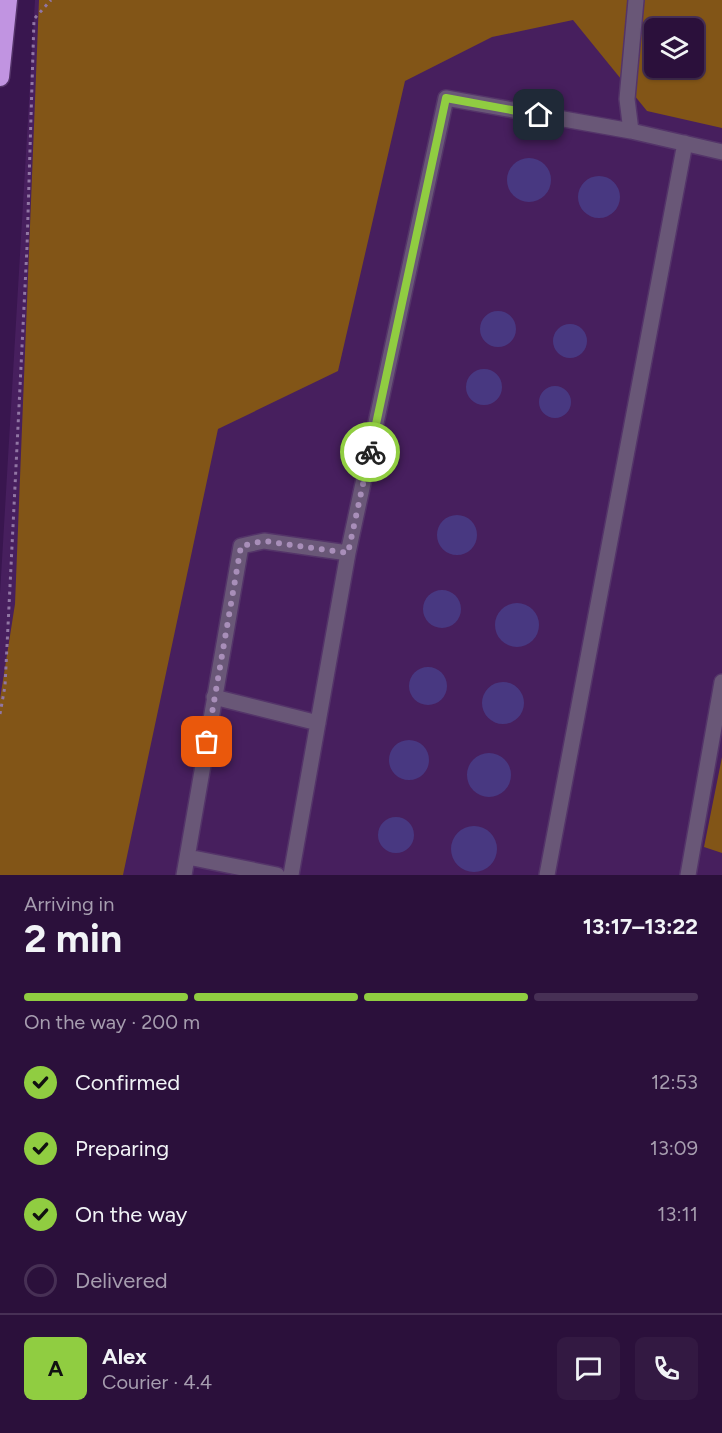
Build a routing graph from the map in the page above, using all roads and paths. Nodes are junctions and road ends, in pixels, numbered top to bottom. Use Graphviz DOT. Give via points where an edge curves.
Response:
graph roads {
  1 [pos="8,0"];
  2 [pos="51,0"];
  3 [pos="636,0"];
  4 [pos="0,77"];
  5 [pos="631,131"];
  6 [pos="685,143"];
  7 [pos="722,152"];
  8 [pos="348,553"];
  9 [pos="722,682"];
  10 [pos="214,697"];
  11 [pos="0,714"];
  12 [pos="318,723"];
  13 [pos="188,857"];
  14 [pos="184,875"];
  15 [pos="277,875"];
  16 [pos="291,875"];
  17 [pos="547,875"];
  18 [pos="688,875"];
  1 -- 4 [label="highway"];
  2 -- 11 [label="path" via="34,18 27,247 5,686"];
  3 -- 5 [label="lane" via="627,99"];
  5 -- 6 [label="lane"];
  5 -- 8 [label="lane" via="446,98"];
  6 -- 7 [label="lane"];
  6 -- 17 [label="lane"];
  8 -- 10 [label="lane" via="264,541 241,546"];
  8 -- 12 [label="lane"];
  9 -- 18 [label="lane"];
  10 -- 12 [label="lane"];
  10 -- 13 [label="lane"];
  12 -- 16 [label="lane"];
  13 -- 14 [label="lane"];
  13 -- 15 [label="lane"];
}
